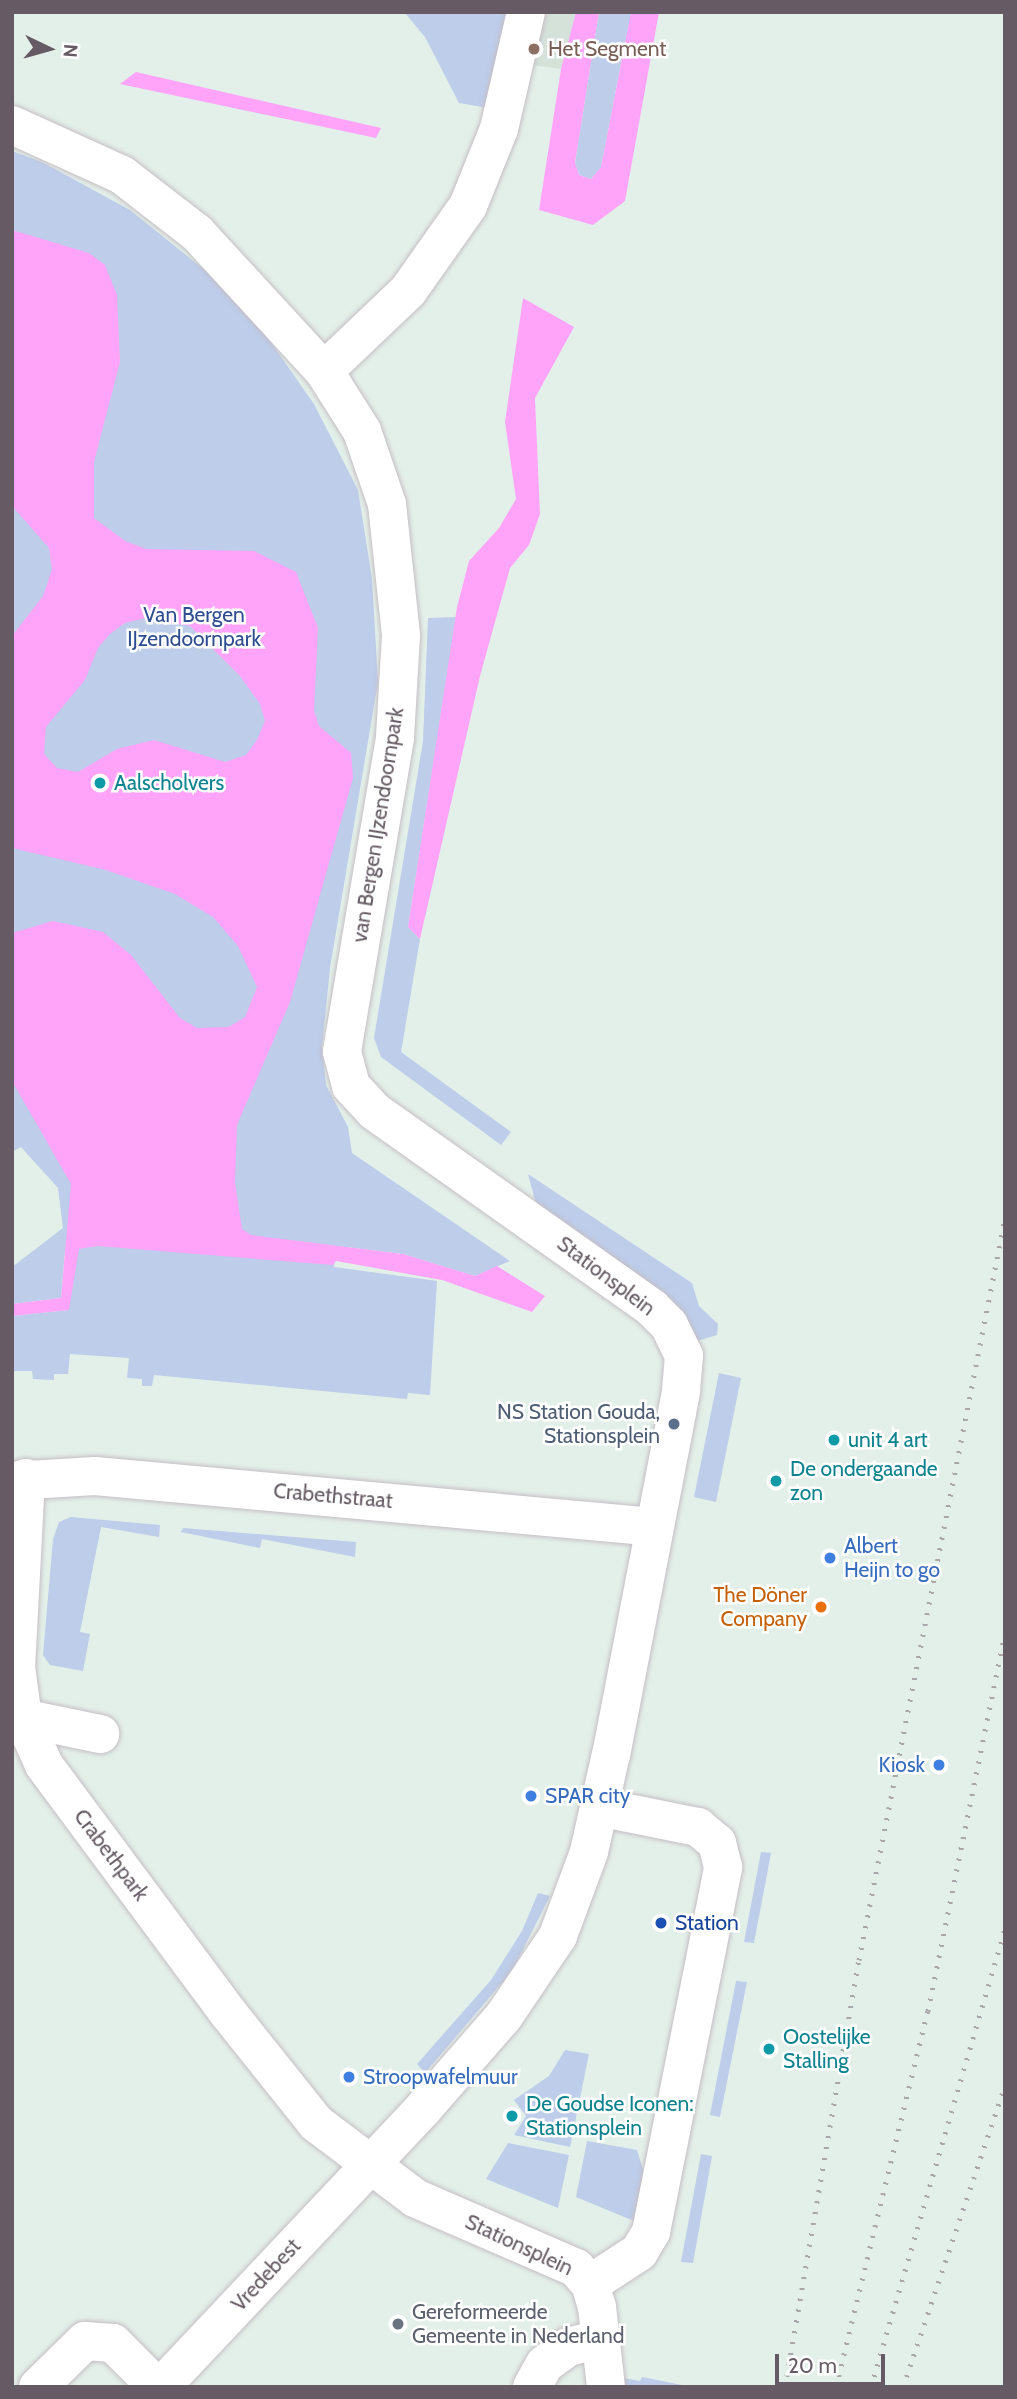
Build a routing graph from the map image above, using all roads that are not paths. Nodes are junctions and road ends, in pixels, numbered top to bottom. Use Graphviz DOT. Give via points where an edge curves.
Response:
graph roads {
  1 [pos="526,12"];
  2 [pos="12,125"];
  3 [pos="324,371"];
  4 [pos="351,999"];
  5 [pos="19,1480"];
  6 [pos="654,1527"];
  7 [pos="23,1718"];
  8 [pos="100,1734"];
  9 [pos="599,1807"];
  10 [pos="369,2162"];
  11 [pos="590,2284"];
  12 [pos="600,2339"];
  13 [pos="38,2387"];
  14 [pos="159,2387"];
  15 [pos="533,2387"];
  16 [pos="606,2387"];
  1 -- 3 [label="street" via="499,130 468,206 408,291"];
  2 -- 3 [label="street, van Bergen IJzendoornpark" via="122,175 197,233"];
  3 -- 4 [label="street, van Bergen IJzendoornpark" via="362,431 387,504 401,636 395,738"];
  4 -- 6 [label="street, Stationsplein" via="342,1052 351,1086 374,1111 652,1308 680,1343 684,1356 681,1392"];
  5 -- 6 [label="street, Crabethstraat" via="108,1477"];
  5 -- 7 [label="street, Crabethpark" via="16,1667"];
  6 -- 9 [label="street, Stationsplein"];
  7 -- 8 [label="street"];
  7 -- 10 [label="street, Crabethpark" via="44,1765 316,2123"];
  9 -- 10 [label="street, Stationsplein" via="589,1852 558,1936 504,2016"];
  9 -- 11 [label="street, Stationsplein" via="698,1827 717,1843 723,1867 650,2232 639,2252"];
  10 -- 11 [label="street, Stationsplein" via="415,2198 576,2268"];
  10 -- 14 [label="street, Vredebest"];
  11 -- 12 [label="street"];
  12 -- 15 [label="street" via="568,2347 545,2364"];
  12 -- 16 [label="street"];
  13 -- 14 [label="street" via="85,2341 113,2343"];
}
